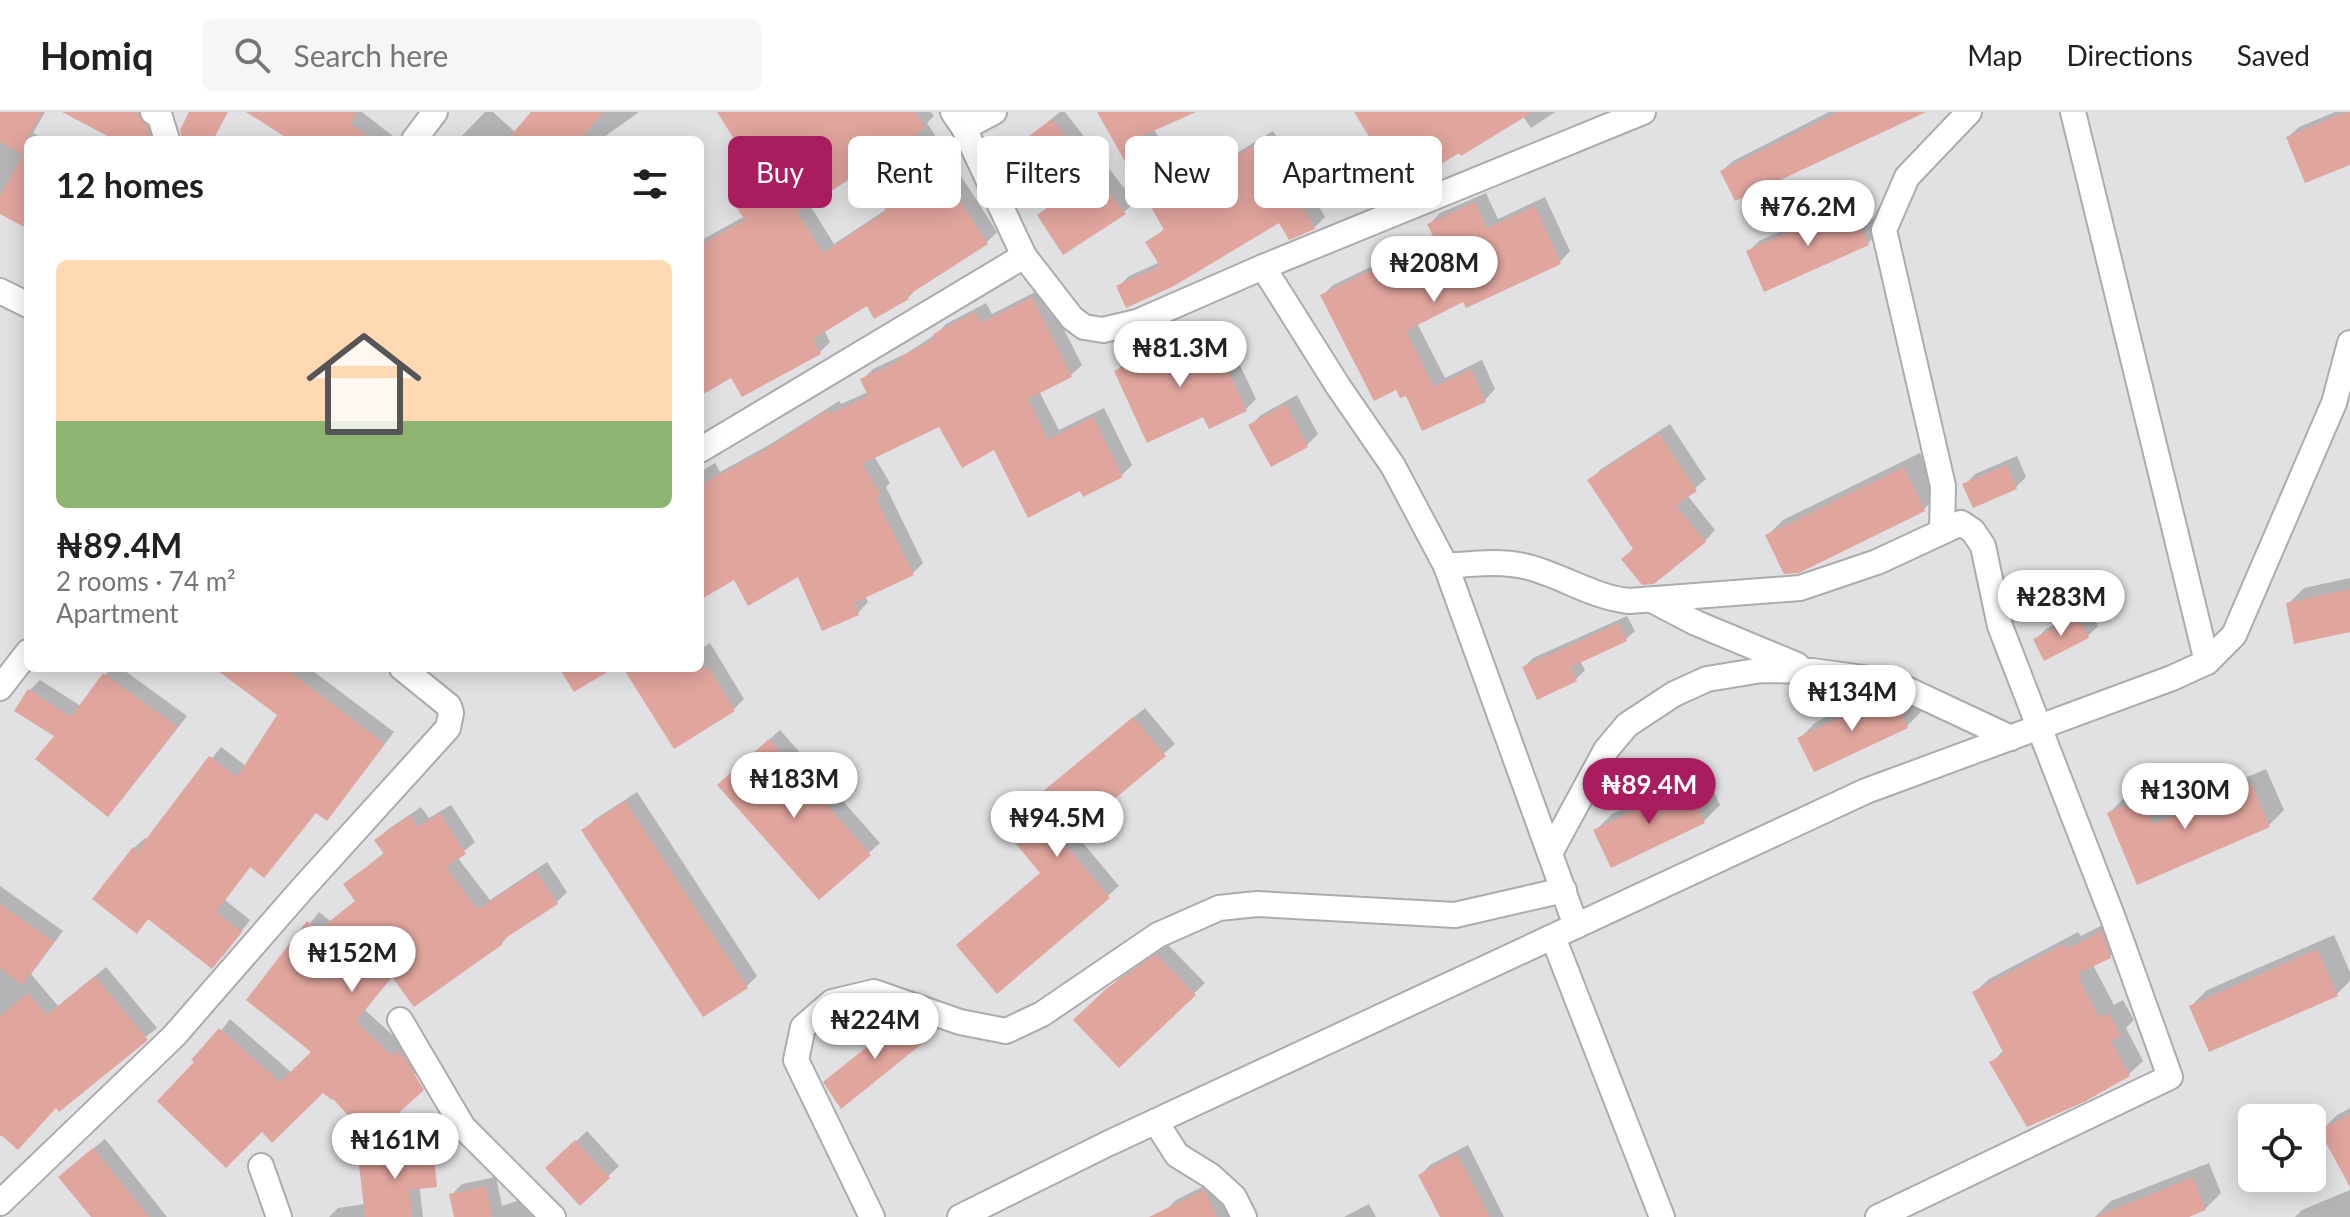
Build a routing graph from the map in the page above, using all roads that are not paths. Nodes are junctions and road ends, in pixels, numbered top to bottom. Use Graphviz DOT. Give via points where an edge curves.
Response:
graph roads {
  1 [pos="153,112"];
  2 [pos="435,112"];
  3 [pos="994,112"];
  4 [pos="1643,112"];
  5 [pos="1969,112"];
  6 [pos="2073,112"];
  7 [pos="958,120"];
  8 [pos="166,136"];
  9 [pos="417,136"];
  10 [pos="1024,256"];
  11 [pos="1263,267"];
  12 [pos="0,291"];
  13 [pos="24,303"];
  14 [pos="2350,343"];
  15 [pos="704,448"];
  16 [pos="1942,530"];
  17 [pos="1446,566"];
  18 [pos="1649,599"];
  19 [pos="24,657"];
  20 [pos="2207,662"];
  21 [pos="1812,671"];
  22 [pos="407,672"];
  23 [pos="0,688"];
  24 [pos="2040,727"];
  25 [pos="2011,738"];
  26 [pos="1550,853"];
  27 [pos="1564,890"];
  28 [pos="1576,926"];
  29 [pos="1553,937"];
  30 [pos="400,1020"];
  31 [pos="1156,1122"];
  32 [pos="261,1166"];
  33 [pos="0,1203"];
  34 [pos="279,1217"];
  35 [pos="553,1217"];
  36 [pos="872,1217"];
  37 [pos="960,1217"];
  38 [pos="1244,1217"];
  39 [pos="1662,1217"];
  40 [pos="1878,1217"];
  1 -- 8 [label="street"];
  2 -- 9 [label="street"];
  3 -- 7 [label="street"];
  4 -- 11 [label="street"];
  5 -- 16 [label="street" via="1907,177 1884,230 1943,486"];
  6 -- 20 [label="street"];
  7 -- 10 [label="street"];
  10 -- 11 [label="street" via="1072,318 1084,327 1103,330 1137,322"];
  10 -- 15 [label="street"];
  11 -- 17 [label="street" via="1393,466"];
  12 -- 13 [label="street"];
  14 -- 20 [label="street" via="2334,403 2234,635"];
  16 -- 18 [label="street" via="1877,562 1800,588"];
  16 -- 24 [label="street" via="1961,523 1983,546 2000,626"];
  17 -- 18 [label="street" via="1501,562 1529,567 1610,599"];
  17 -- 26 [label="street"];
  18 -- 21 [label="street"];
  19 -- 23 [label="street"];
  20 -- 24 [label="street"];
  21 -- 25 [label="street" via="1900,686"];
  21 -- 26 [label="street" via="1762,670 1707,679 1627,725 1606,750"];
  22 -- 33 [label="street" via="449,706 448,728 174,1036"];
  24 -- 25 [label="street"];
  24 -- 40 [label="street" via="2170,1077"];
  25 -- 28 [label="street" via="1866,791"];
  26 -- 27 [label="street"];
  27 -- 28 [label="street"];
  27 -- 36 [label="street" via="1455,915 1257,904 1219,908 1158,935 1042,1014 1006,1031 960,1022 874,992 832,1002 803,1027 796,1060"];
  28 -- 29 [label="street"];
  29 -- 31 [label="street"];
  29 -- 39 [label="street"];
  30 -- 35 [label="street" via="463,1127"];
  31 -- 37 [label="street"];
  31 -- 38 [label="street" via="1177,1155 1234,1197"];
  32 -- 34 [label="street"];
}
